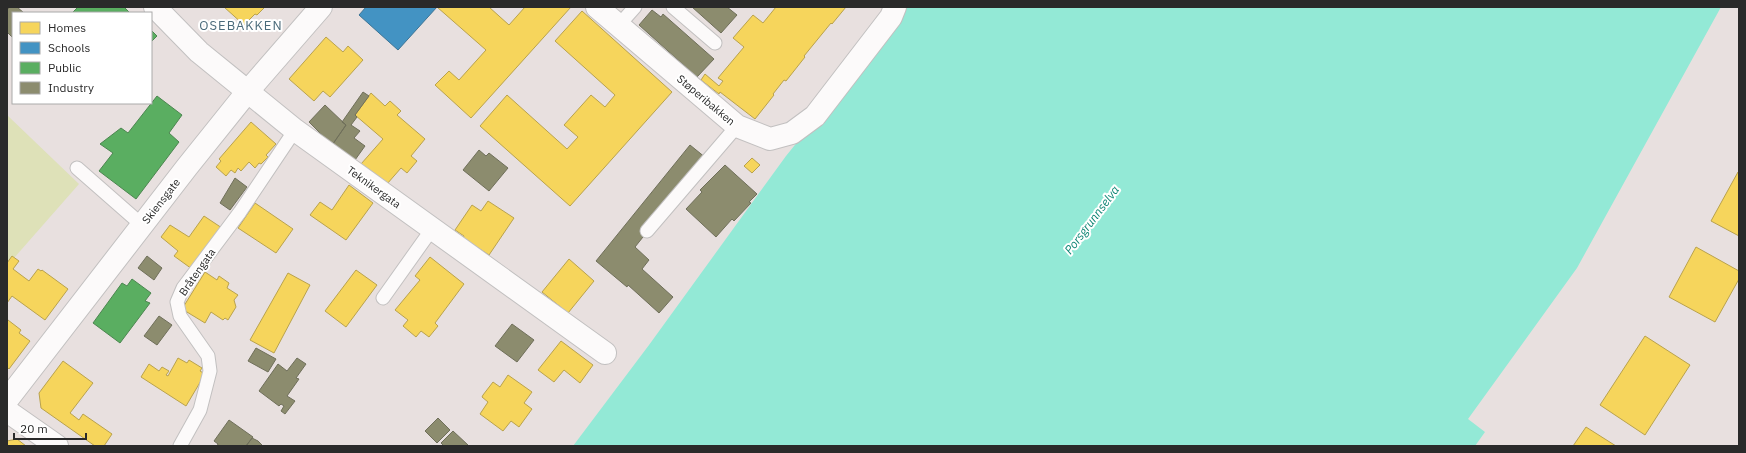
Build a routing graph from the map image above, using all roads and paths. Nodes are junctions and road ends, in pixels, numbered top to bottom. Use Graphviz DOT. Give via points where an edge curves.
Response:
graph roads {
  1 [pos="154,7"];
  2 [pos="321,7"];
  3 [pos="597,7"];
  4 [pos="635,7"];
  5 [pos="673,7"];
  6 [pos="895,7"];
  7 [pos="619,26"];
  8 [pos="715,43"];
  9 [pos="248,91"];
  10 [pos="737,126"];
  11 [pos="295,130"];
  12 [pos="77,168"];
  13 [pos="142,225"];
  14 [pos="432,228"];
  15 [pos="647,232"];
  16 [pos="383,298"];
  17 [pos="605,353"];
  18 [pos="7,400"];
  19 [pos="7,411"];
  20 [pos="58,446"];
  21 [pos="180,446"];
  1 -- 9 [label="street, Teknikergata" via="199,52"];
  2 -- 9 [label="street, Skiensgate"];
  3 -- 7 [label="street, Støperibakken"];
  4 -- 7 [label="lane"];
  5 -- 8 [label="lane"];
  6 -- 10 [label="street, Støperibakken" via="891,17 815,116 792,133 770,139"];
  7 -- 10 [label="street, Støperibakken"];
  9 -- 11 [label="street, Teknikergata"];
  9 -- 13 [label="street, Skiensgate"];
  10 -- 15 [label="lane"];
  11 -- 14 [label="street, Teknikergata"];
  11 -- 21 [label="lane, Bråtengata" via="240,212 184,288 177,302 180,316 208,356 210,371 200,410"];
  12 -- 13 [label="lane"];
  13 -- 18 [label="street, Skiensgate"];
  14 -- 16 [label="lane"];
  14 -- 17 [label="street, Teknikergata"];
  19 -- 20 [label="street"];
}
